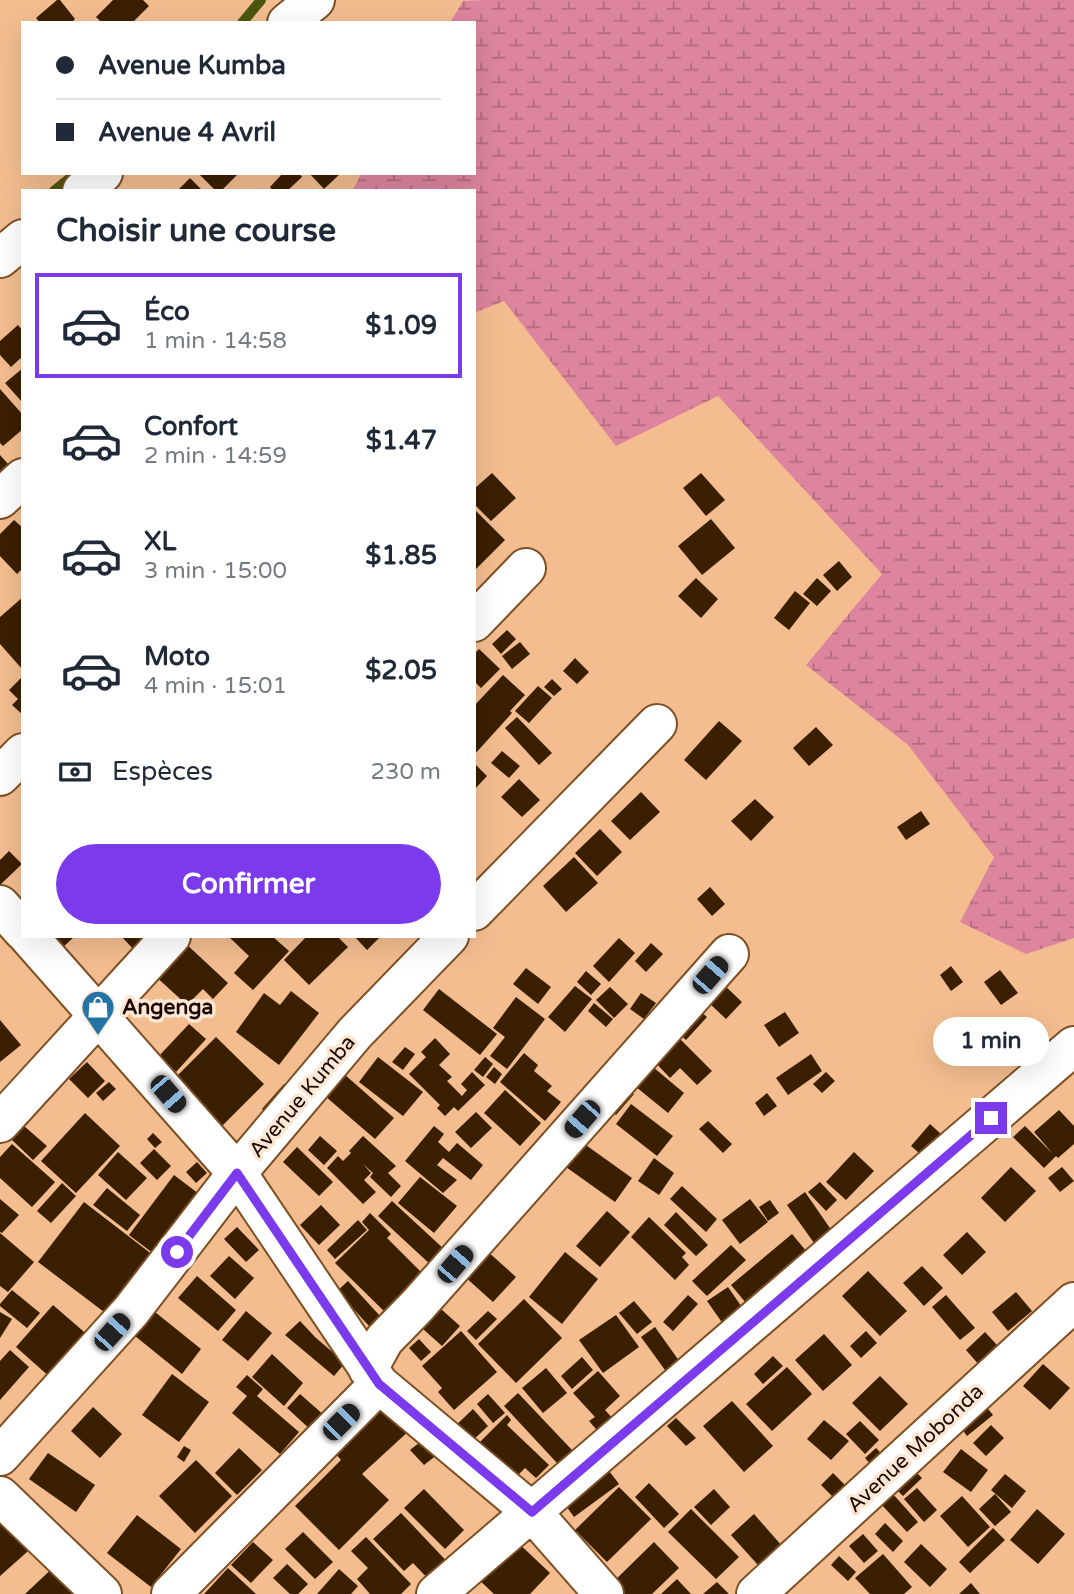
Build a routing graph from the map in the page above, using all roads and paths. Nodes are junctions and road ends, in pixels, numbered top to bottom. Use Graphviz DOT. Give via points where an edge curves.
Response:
graph roads {
  1 [pos="315,0"];
  2 [pos="289,21"];
  3 [pos="101,175"];
  4 [pos="84,189"];
  5 [pos="21,241"];
  6 [pos="0,258"];
  7 [pos="21,480"];
  8 [pos="0,499"];
  9 [pos="526,568"];
  10 [pos="476,620"];
  11 [pos="657,724"];
  12 [pos="21,755"];
  13 [pos="0,776"];
  14 [pos="0,905"];
  15 [pos="476,909"];
  16 [pos="21,929"];
  17 [pos="30,938"];
  18 [pos="169,938"];
  19 [pos="447,938"];
  20 [pos="729,954"];
  21 [pos="99,1015"];
  22 [pos="1074,1046"];
  23 [pos="0,1123"];
  24 [pos="237,1173"];
  25 [pos="1074,1302"];
  26 [pos="374,1376"];
  27 [pos="0,1456"];
  28 [pos="0,1496"];
  29 [pos="532,1512"];
  30 [pos="102,1594"];
  31 [pos="171,1594"];
  32 [pos="436,1594"];
  33 [pos="604,1594"];
  34 [pos="756,1594"];
  1 -- 2 [label="street"];
  3 -- 4 [label="street"];
  5 -- 6 [label="street"];
  7 -- 8 [label="street"];
  9 -- 10 [label="street"];
  11 -- 15 [label="street"];
  12 -- 13 [label="street"];
  14 -- 16 [label="street"];
  17 -- 21 [label="street"];
  18 -- 21 [label="street"];
  19 -- 24 [label="street, Avenue Kumba" via="355,1033"];
  20 -- 26 [label="street" via="384,1340"];
  21 -- 23 [label="street"];
  21 -- 24 [label="street"];
  22 -- 29 [label="street"];
  24 -- 26 [label="street"];
  24 -- 27 [label="street, Avenue Kumba" via="131,1311"];
  25 -- 34 [label="street, Avenue Mobonda"];
  26 -- 29 [label="street"];
  26 -- 31 [label="street"];
  28 -- 30 [label="street"];
  29 -- 32 [label="street"];
  29 -- 33 [label="street"];
}
